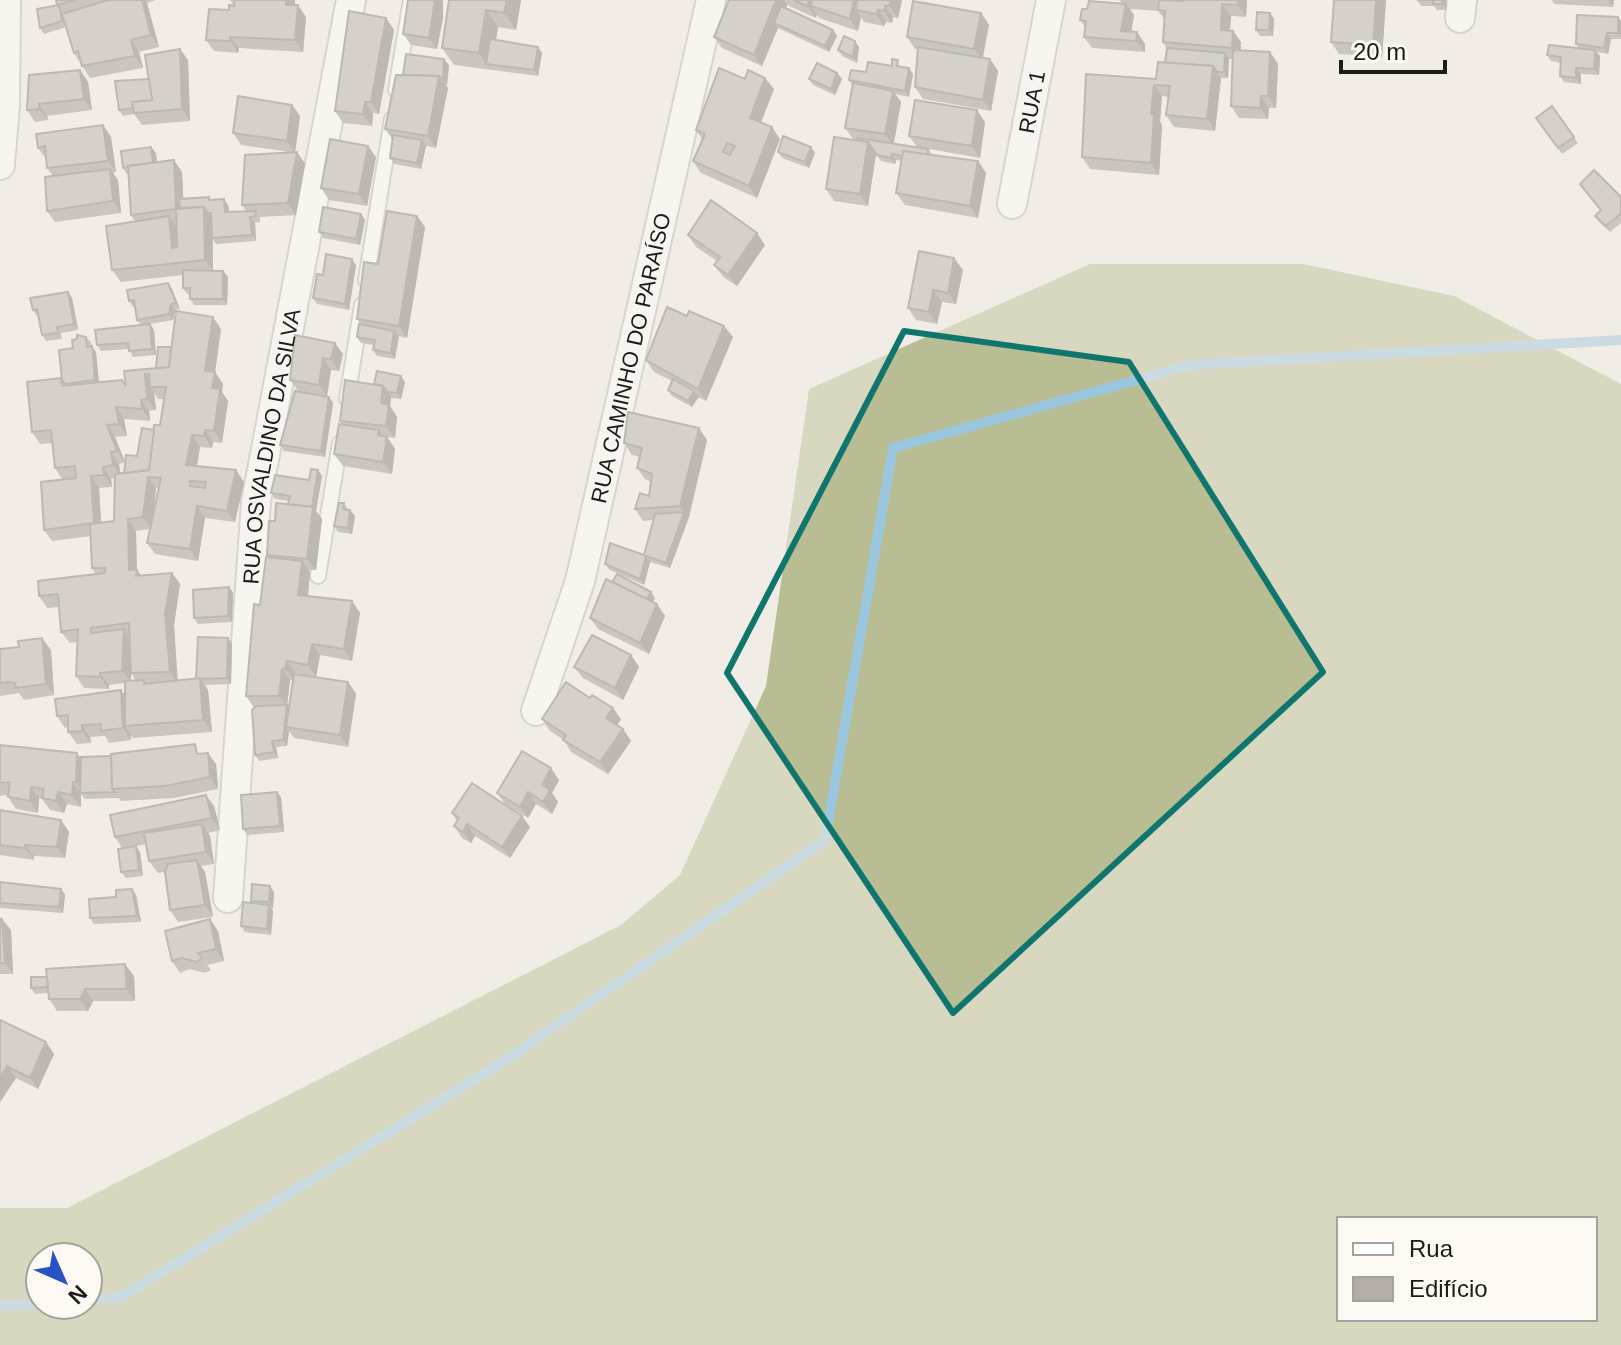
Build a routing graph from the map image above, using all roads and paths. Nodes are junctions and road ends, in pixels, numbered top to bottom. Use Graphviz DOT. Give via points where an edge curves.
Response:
graph roads {
  1 [pos="6,0"];
  2 [pos="351,0"];
  3 [pos="411,0"];
  4 [pos="711,0"];
  5 [pos="1051,0"];
  6 [pos="0,165"];
  7 [pos="1012,204"];
  8 [pos="318,576"];
  9 [pos="536,711"];
  10 [pos="228,898"];
  1 -- 6 [label="street"];
  2 -- 10 [label="street, RUA OSVALDINO DA SILVA" via="256,502"];
  3 -- 8 [label="lane"];
  4 -- 9 [label="street, RUA CAMINHO DO PARAÍSO" via="580,581"];
  5 -- 7 [label="street, RUA 1"];
}
